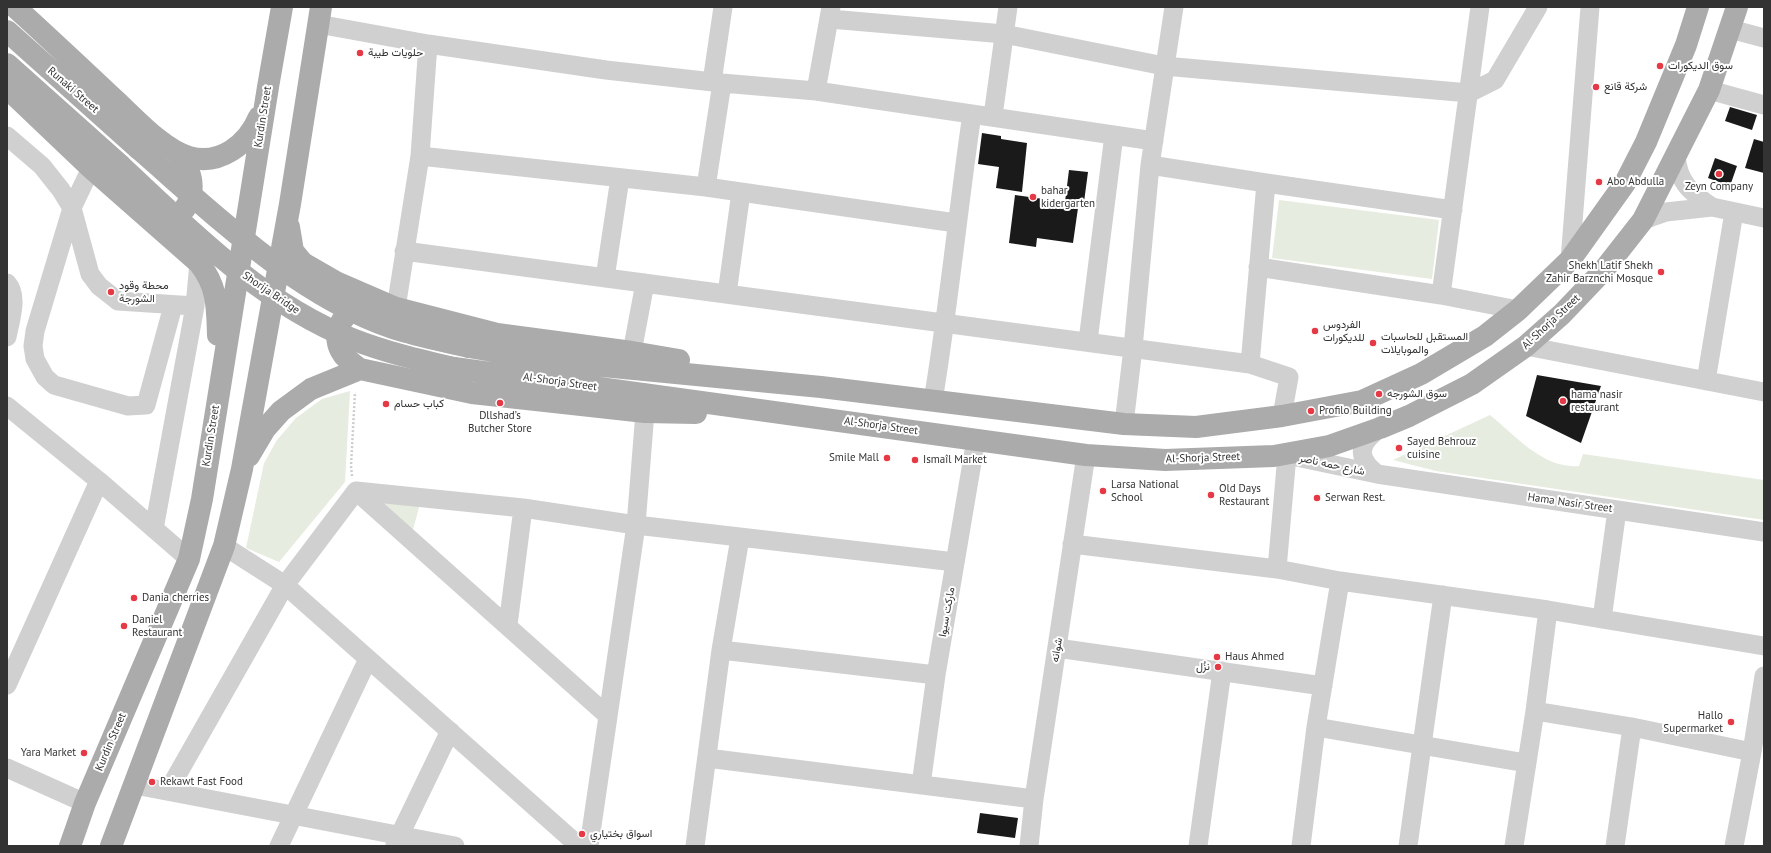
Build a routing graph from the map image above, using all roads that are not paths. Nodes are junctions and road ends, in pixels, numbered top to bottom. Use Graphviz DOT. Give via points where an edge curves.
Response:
graph roads {
  1 [pos="16,7"];
  2 [pos="282,7"];
  3 [pos="723,7"];
  4 [pos="1008,7"];
  5 [pos="1174,7"];
  6 [pos="1480,7"];
  7 [pos="1538,7"];
  8 [pos="1590,7"];
  9 [pos="1698,7"];
  10 [pos="1738,7"];
  11 [pos="830,13"];
  12 [pos="319,16"];
  13 [pos="1730,29"];
  14 [pos="7,31"];
  15 [pos="1004,34"];
  16 [pos="1764,38"];
  17 [pos="428,44"];
  18 [pos="7,64"];
  19 [pos="1164,66"];
  20 [pos="717,83"];
  21 [pos="268,87"];
  22 [pos="7,88"];
  23 [pos="1709,90"];
  24 [pos="816,91"];
  25 [pos="1469,93"];
  26 [pos="1764,105"];
  27 [pos="972,114"];
  28 [pos="993,116"];
  29 [pos="1114,135"];
  30 [pos="7,136"];
  31 [pos="1154,141"];
  32 [pos="173,150"];
  33 [pos="1676,155"];
  34 [pos="420,156"];
  35 [pos="1150,164"];
  36 [pos="91,168"];
  37 [pos="620,178"];
  38 [pos="1266,183"];
  39 [pos="706,187"];
  40 [pos="741,192"];
  41 [pos="290,204"];
  42 [pos="1712,207"];
  43 [pos="72,208"];
  44 [pos="1453,210"];
  45 [pos="1734,212"];
  46 [pos="1764,218"];
  47 [pos="1643,220"];
  48 [pos="956,223"];
  49 [pos="158,226"];
  50 [pos="404,251"];
  51 [pos="1570,260"];
  52 [pos="199,263"];
  53 [pos="1258,268"];
  54 [pos="605,278"];
  55 [pos="7,283"];
  56 [pos="645,283"];
  57 [pos="727,294"];
  58 [pos="1441,295"];
  59 [pos="173,306"];
  60 [pos="195,306"];
  61 [pos="396,308"];
  62 [pos="1518,310"];
  63 [pos="946,323"];
  64 [pos="7,337"];
  65 [pos="1088,341"];
  66 [pos="1526,346"];
  67 [pos="470,347"];
  68 [pos="1133,348"];
  69 [pos="632,352"];
  70 [pos="1250,364"];
  71 [pos="454,368"];
  72 [pos="360,369"];
  73 [pos="1706,381"];
  74 [pos="822,387"];
  75 [pos="1764,392"];
  76 [pos="218,393"];
  77 [pos="933,401"];
  78 [pos="7,406"];
  79 [pos="995,408"];
  80 [pos="645,412"];
  81 [pos="800,415"];
  82 [pos="1282,416"];
  83 [pos="1124,424"];
  84 [pos="1380,428"];
  85 [pos="983,440"];
  86 [pos="1086,455"];
  87 [pos="1287,455"];
  88 [pos="242,469"];
  89 [pos="1376,474"];
  90 [pos="99,481"];
  91 [pos="355,486"];
  92 [pos="523,508"];
  93 [pos="1617,510"];
  94 [pos="636,525"];
  95 [pos="154,529"];
  96 [pos="1764,532"];
  97 [pos="740,538"];
  98 [pos="1072,544"];
  99 [pos="224,546"];
  100 [pos="189,559"];
  101 [pos="955,562"];
  102 [pos="1277,569"];
  103 [pos="1340,581"];
  104 [pos="285,585"];
  105 [pos="1443,595"];
  106 [pos="1548,610"];
  107 [pos="1602,619"];
  108 [pos="508,625"];
  109 [pos="1764,646"];
  110 [pos="1057,648"];
  111 [pos="721,650"];
  112 [pos="368,659"];
  113 [pos="1222,671"];
  114 [pos="936,675"];
  115 [pos="1764,676"];
  116 [pos="7,685"];
  117 [pos="1324,686"];
  118 [pos="1535,711"];
  119 [pos="608,716"];
  120 [pos="1316,727"];
  121 [pos="1632,727"];
  122 [pos="450,732"];
  123 [pos="1423,745"];
  124 [pos="707,758"];
  125 [pos="1756,760"];
  126 [pos="1526,763"];
  127 [pos="7,768"];
  128 [pos="134,784"];
  129 [pos="922,785"];
  130 [pos="168,791"];
  131 [pos="1034,799"];
  132 [pos="85,802"];
  133 [pos="294,815"];
  134 [pos="397,841"];
  135 [pos="70,846"];
  136 [pos="111,846"];
  137 [pos="279,846"];
  138 [pos="455,846"];
  139 [pos="579,846"];
  140 [pos="589,846"];
  141 [pos="695,846"];
  142 [pos="1029,846"];
  143 [pos="1198,846"];
  144 [pos="1301,846"];
  145 [pos="1408,846"];
  146 [pos="1514,846"];
  147 [pos="1615,846"];
  148 [pos="1734,846"];
  1 -- 32 [label="main road"];
  2 -- 21 [label="main road, Kurdin Street"];
  3 -- 20 [label="street"];
  4 -- 15 [label="street"];
  5 -- 19 [label="street"];
  6 -- 25 [label="street"];
  7 -- 25 [label="street" via="1495,80"];
  8 -- 51 [label="street"];
  9 -- 51 [label="main road, Al-Shorja Street" via="1686,45 1646,142 1625,182"];
  10 -- 13 [label="main road, Al-Shorja Street"];
  11 -- 15 [label="street"];
  11 -- 24 [label="street"];
  12 -- 17 [label="street"];
  12 -- 41 [label="main road"];
  13 -- 16 [label="street"];
  13 -- 23 [label="main road, Al-Shorja Street"];
  14 -- 67 [label="main road, Runaki Street, bridge" via="214,214 305,284 351,310 392,328"];
  15 -- 19 [label="street"];
  15 -- 28 [label="street"];
  17 -- 20 [label="street"];
  17 -- 34 [label="street"];
  18 -- 71 [label="main road, Shorija Bridge, bridge" via="226,262 296,310 351,339 395,354"];
  19 -- 25 [label="street"];
  19 -- 31 [label="street"];
  20 -- 24 [label="street"];
  20 -- 39 [label="street"];
  21 -- 32 [label="main road" via="255,127 236,148 213,158 190,157"];
  21 -- 76 [label="main road, Kurdin Street"];
  22 -- 36 [label="main road"];
  23 -- 26 [label="street"];
  23 -- 33 [label="main road, Al-Shorja Street"];
  24 -- 27 [label="street"];
  25 -- 44 [label="street"];
  27 -- 28 [label="street"];
  27 -- 48 [label="street"];
  28 -- 29 [label="street"];
  29 -- 31 [label="street"];
  29 -- 65 [label="street"];
  30 -- 43 [label="street" via="52,177"];
  31 -- 35 [label="street"];
  32 -- 49 [label="main road" via="189,169 191,193 180,215"];
  33 -- 42 [label="street" via="1677,169 1682,180 1694,195"];
  33 -- 47 [label="main road, Al-Shorja Street"];
  34 -- 37 [label="street"];
  34 -- 50 [label="street"];
  35 -- 38 [label="street"];
  35 -- 68 [label="street"];
  36 -- 43 [label="street"];
  36 -- 49 [label="main road"];
  37 -- 39 [label="street"];
  37 -- 54 [label="street"];
  38 -- 44 [label="street"];
  38 -- 53 [label="street"];
  39 -- 40 [label="street"];
  40 -- 48 [label="street"];
  40 -- 57 [label="street"];
  41 -- 61 [label="main road" via="290,237 297,258 336,282"];
  41 -- 88 [label="main road"];
  42 -- 45 [label="street"];
  42 -- 47 [label="street" via="1666,212"];
  43 -- 59 [label="street" via="90,274 99,286 118,301"];
  43 -- 59 [label="street" via="35,331 35,359 45,377 54,385 96,398 128,406 146,405"];
  44 -- 58 [label="street"];
  45 -- 46 [label="street"];
  45 -- 73 [label="street"];
  47 -- 66 [label="main road, Al-Shorja Street" via="1603,271 1562,314"];
  48 -- 63 [label="street"];
  49 -- 52 [label="main road"];
  50 -- 54 [label="street"];
  50 -- 61 [label="street"];
  51 -- 62 [label="main road, Al-Shorja Street"];
  52 -- 60 [label="street"];
  52 -- 76 [label="main road" via="210,278 216,302"];
  53 -- 58 [label="street"];
  53 -- 70 [label="street"];
  54 -- 56 [label="street"];
  55 -- 64 [label="street" via="13,296"];
  56 -- 57 [label="street"];
  56 -- 69 [label="street"];
  57 -- 63 [label="street"];
  58 -- 62 [label="street"];
  59 -- 60 [label="street"];
  60 -- 95 [label="street"];
  61 -- 69 [label="main road" via="497,334"];
  61 -- 72 [label="main road" via="363,305 350,311 340,323 337,337 341,351"];
  62 -- 82 [label="main road, Al-Shorja Street" via="1485,336 1434,366 1362,401"];
  63 -- 65 [label="street"];
  63 -- 77 [label="street"];
  65 -- 68 [label="street"];
  66 -- 73 [label="street"];
  66 -- 84 [label="main road, Al-Shorja Street" via="1472,384"];
  67 -- 74 [label="main road, Al-Shorja Street" via="551,361"];
  68 -- 70 [label="street"];
  68 -- 83 [label="street"];
  69 -- 74 [label="main road"];
  70 -- 82 [label="street" via="1289,377"];
  71 -- 81 [label="main road, Al-Shorja Street"];
  72 -- 80 [label="main road" via="472,393"];
  72 -- 88 [label="main road" via="311,389 281,411 265,429"];
  73 -- 75 [label="street"];
  74 -- 77 [label="main road, Al-Shorja Street"];
  76 -- 100 [label="main road, Kurdin Street" via="202,500"];
  77 -- 79 [label="main road, Al-Shorja Street"];
  78 -- 90 [label="street"];
  79 -- 83 [label="main road, Al-Shorja Street"];
  79 -- 85 [label="main road"];
  80 -- 81 [label="main road"];
  80 -- 94 [label="street"];
  81 -- 85 [label="main road, Al-Shorja Street"];
  82 -- 83 [label="main road, Al-Shorja Street" via="1196,427"];
  84 -- 87 [label="main road, Al-Shorja Street" via="1329,446"];
  84 -- 89 [label="street" via="1368,438 1362,451 1364,462"];
  85 -- 86 [label="main road, Al-Shorja Street"];
  85 -- 101 [label="street, مارکت سیوا"];
  86 -- 87 [label="main road, Al-Shorja Street" via="1165,460"];
  86 -- 98 [label="street, شوانە"];
  87 -- 89 [label="street, شارع حمه ناصر"];
  87 -- 102 [label="street"];
  88 -- 99 [label="main road"];
  89 -- 93 [label="street, Hama Nasir Street"];
  90 -- 95 [label="street"];
  90 -- 116 [label="street"];
  91 -- 92 [label="street"];
  91 -- 104 [label="street"];
  91 -- 108 [label="street"];
  92 -- 94 [label="street"];
  92 -- 108 [label="street"];
  93 -- 96 [label="street, Hama Nasir Street"];
  93 -- 107 [label="street"];
  94 -- 97 [label="street"];
  94 -- 119 [label="street"];
  95 -- 100 [label="street"];
  97 -- 101 [label="street"];
  97 -- 111 [label="street"];
  98 -- 102 [label="street"];
  98 -- 110 [label="street, شوانە"];
  99 -- 104 [label="street"];
  99 -- 128 [label="main road"];
  100 -- 132 [label="main road, Kurdin Street"];
  101 -- 114 [label="street, مارکت سیوا"];
  102 -- 103 [label="street"];
  103 -- 105 [label="street"];
  103 -- 117 [label="street"];
  104 -- 112 [label="street"];
  104 -- 130 [label="street"];
  105 -- 106 [label="street"];
  105 -- 123 [label="street"];
  106 -- 107 [label="street"];
  106 -- 118 [label="street"];
  107 -- 109 [label="street"];
  108 -- 119 [label="street"];
  110 -- 113 [label="street"];
  110 -- 131 [label="street, شوانە"];
  111 -- 114 [label="street"];
  111 -- 124 [label="street"];
  112 -- 122 [label="street"];
  112 -- 133 [label="street"];
  113 -- 117 [label="street"];
  113 -- 143 [label="street"];
  114 -- 129 [label="street, مارکت سیوا"];
  115 -- 125 [label="street"];
  117 -- 120 [label="street"];
  118 -- 121 [label="street"];
  118 -- 126 [label="street"];
  119 -- 140 [label="street"];
  120 -- 123 [label="street"];
  120 -- 144 [label="street"];
  121 -- 125 [label="street"];
  121 -- 147 [label="street"];
  122 -- 134 [label="street"];
  122 -- 139 [label="street"];
  123 -- 126 [label="street"];
  123 -- 145 [label="street"];
  124 -- 129 [label="street"];
  124 -- 141 [label="street"];
  125 -- 148 [label="street"];
  126 -- 146 [label="street"];
  127 -- 132 [label="street"];
  128 -- 130 [label="street"];
  128 -- 136 [label="main road"];
  129 -- 131 [label="street"];
  130 -- 133 [label="street"];
  131 -- 142 [label="street, شوانە"];
  132 -- 135 [label="main road, Kurdin Street"];
  133 -- 134 [label="street"];
  133 -- 137 [label="street"];
  134 -- 138 [label="street"];
}
